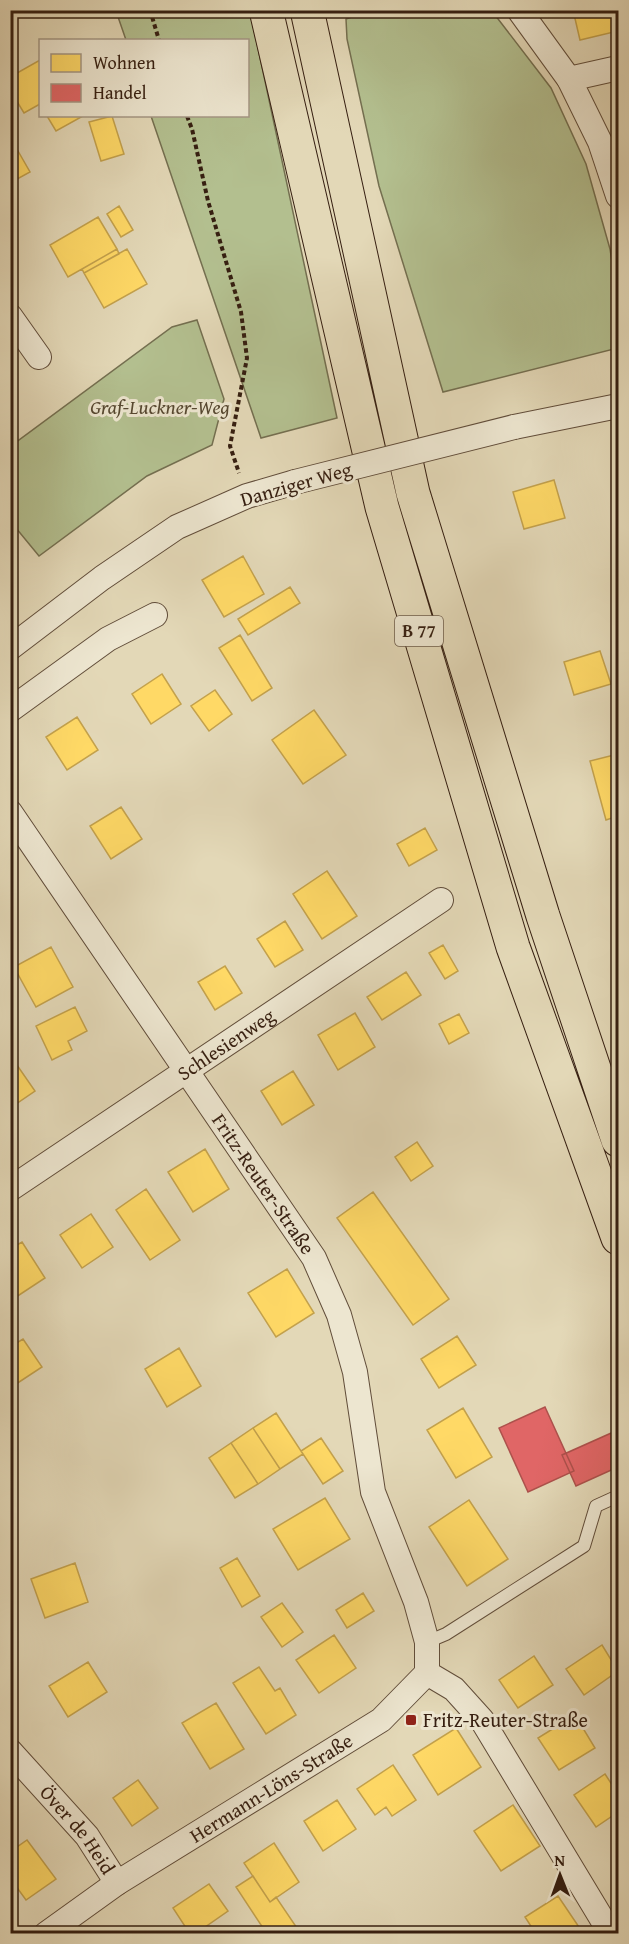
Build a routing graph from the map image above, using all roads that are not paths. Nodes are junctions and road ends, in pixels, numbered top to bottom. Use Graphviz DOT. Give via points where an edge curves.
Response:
graph roads {
  1 [pos="266,10"];
  2 [pos="307,10"];
  3 [pos="519,10"];
  4 [pos="618,68"];
  5 [pos="569,79"];
  6 [pos="618,196"];
  7 [pos="10,316"];
  8 [pos="39,357"];
  9 [pos="618,406"];
  10 [pos="155,615"];
  11 [pos="10,648"];
  12 [pos="10,710"];
  13 [pos="10,812"];
  14 [pos="441,900"];
  15 [pos="186,1070"];
  16 [pos="618,1140"];
  17 [pos="10,1188"];
  18 [pos="618,1238"];
  19 [pos="618,1496"];
  20 [pos="426,1642"];
  21 [pos="427,1673"];
  22 [pos="10,1751"];
  23 [pos="117,1883"];
  24 [pos="51,1932"];
  25 [pos="611,1934"];
  1 -- 18 [label="highway, B 77" via="381,507 513,947"];
  2 -- 16 [label="highway, B 77" via="413,493 543,916"];
  3 -- 5 [label="street"];
  4 -- 5 [label="street"];
  5 -- 6 [label="street" via="600,142"];
  7 -- 8 [label="street"];
  9 -- 11 [label="street, Danziger Weg, bridge" via="514,427 247,496 177,527"];
  10 -- 12 [label="street" via="108,639"];
  13 -- 15 [label="street, Fritz-Reuter-Straße"];
  14 -- 15 [label="street, Schlesienweg"];
  15 -- 17 [label="street, Schlesienweg"];
  15 -- 20 [label="street, Fritz-Reuter-Straße" via="314,1258 339,1315 355,1372 373,1492 416,1602"];
  19 -- 20 [label="lane" via="596,1506 584,1546 446,1634"];
  20 -- 21 [label="street"];
  21 -- 23 [label="street, Hermann-Löns-Straße" via="381,1720"];
  21 -- 25 [label="street" via="454,1689 482,1720"];
  22 -- 23 [label="street, Över de Heid" via="87,1836"];
  23 -- 24 [label="street, Hermann-Löns-Straße"];
}
